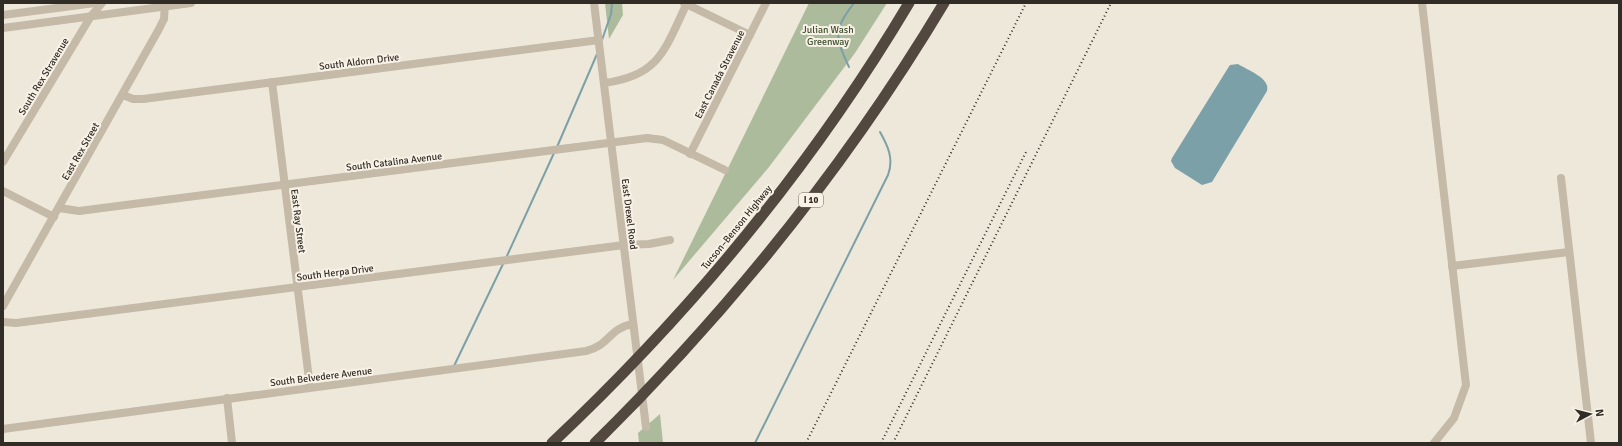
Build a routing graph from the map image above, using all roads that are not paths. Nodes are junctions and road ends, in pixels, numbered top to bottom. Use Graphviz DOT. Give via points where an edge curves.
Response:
graph roads {
  1 [pos="95,3"];
  2 [pos="102,3"];
  3 [pos="191,3"];
  4 [pos="594,3"];
  5 [pos="685,3"];
  6 [pos="766,3"];
  7 [pos="909,3"];
  8 [pos="944,3"];
  9 [pos="1422,3"];
  10 [pos="165,5"];
  11 [pos="3,15"];
  12 [pos="91,16"];
  13 [pos="3,28"];
  14 [pos="750,35"];
  15 [pos="599,40"];
  16 [pos="272,82"];
  17 [pos="604,83"];
  18 [pos="123,96"];
  19 [pos="611,142"];
  20 [pos="690,154"];
  21 [pos="3,162"];
  22 [pos="726,170"];
  23 [pos="1560,178"];
  24 [pos="285,185"];
  25 [pos="3,191"];
  26 [pos="58,208"];
  27 [pos="54,217"];
  28 [pos="670,240"];
  29 [pos="624,245"];
  30 [pos="1569,252"];
  31 [pos="1452,266"];
  32 [pos="298,288"];
  33 [pos="3,306"];
  34 [pos="3,322"];
  35 [pos="633,324"];
  36 [pos="310,387"];
  37 [pos="227,398"];
  38 [pos="646,427"];
  39 [pos="3,429"];
  40 [pos="232,443"];
  41 [pos="552,443"];
  42 [pos="595,443"];
  43 [pos="1434,443"];
  44 [pos="1591,443"];
  1 -- 11 [label="street"];
  2 -- 12 [label="street, South Rex Stravenue"];
  3 -- 10 [label="street"];
  4 -- 15 [label="street, East Drexel Road"];
  5 -- 14 [label="street"];
  5 -- 17 [label="street" via="663,50 650,68 631,78"];
  6 -- 14 [label="street, East Canada Stravenue"];
  7 -- 41 [label="highway, Tucson–Benson Highway" via="854,89 791,178 713,274 653,342"];
  8 -- 42 [label="highway, I 10" via="887,93 809,203 730,301 658,380"];
  9 -- 31 [label="street"];
  10 -- 12 [label="street"];
  10 -- 18 [label="street, East Rex Street" via="162,24"];
  12 -- 13 [label="street"];
  12 -- 21 [label="street, South Rex Stravenue"];
  14 -- 20 [label="street, East Canada Stravenue"];
  15 -- 16 [label="street, South Aldorn Drive"];
  15 -- 17 [label="street, East Drexel Road"];
  16 -- 18 [label="street, South Aldorn Drive" via="143,99"];
  16 -- 24 [label="street, East Ray Street"];
  17 -- 19 [label="street, East Drexel Road"];
  18 -- 26 [label="street, East Rex Street"];
  19 -- 20 [label="street, South Catalina Avenue" via="653,138 663,140"];
  19 -- 24 [label="street, South Catalina Avenue"];
  19 -- 29 [label="street, East Drexel Road"];
  20 -- 22 [label="street, South Catalina Avenue"];
  23 -- 30 [label="street"];
  24 -- 26 [label="street, South Catalina Avenue" via="79,211"];
  24 -- 32 [label="street, East Ray Street"];
  25 -- 27 [label="street"];
  26 -- 27 [label="street, East Rex Street"];
  27 -- 33 [label="street, East Rex Street"];
  28 -- 29 [label="street, South Herpa Drive"];
  29 -- 32 [label="street, South Herpa Drive"];
  29 -- 35 [label="street, East Drexel Road"];
  30 -- 31 [label="street"];
  30 -- 44 [label="street"];
  31 -- 43 [label="street" via="1466,385 1454,418"];
  32 -- 34 [label="street, South Herpa Drive" via="16,323"];
  32 -- 36 [label="street, East Ray Street"];
  35 -- 36 [label="street, South Belvedere Avenue" via="617,329 600,346 586,351"];
  35 -- 38 [label="street, East Drexel Road"];
  36 -- 37 [label="street, South Belvedere Avenue"];
  37 -- 39 [label="street, South Belvedere Avenue"];
  37 -- 40 [label="street"];
}
